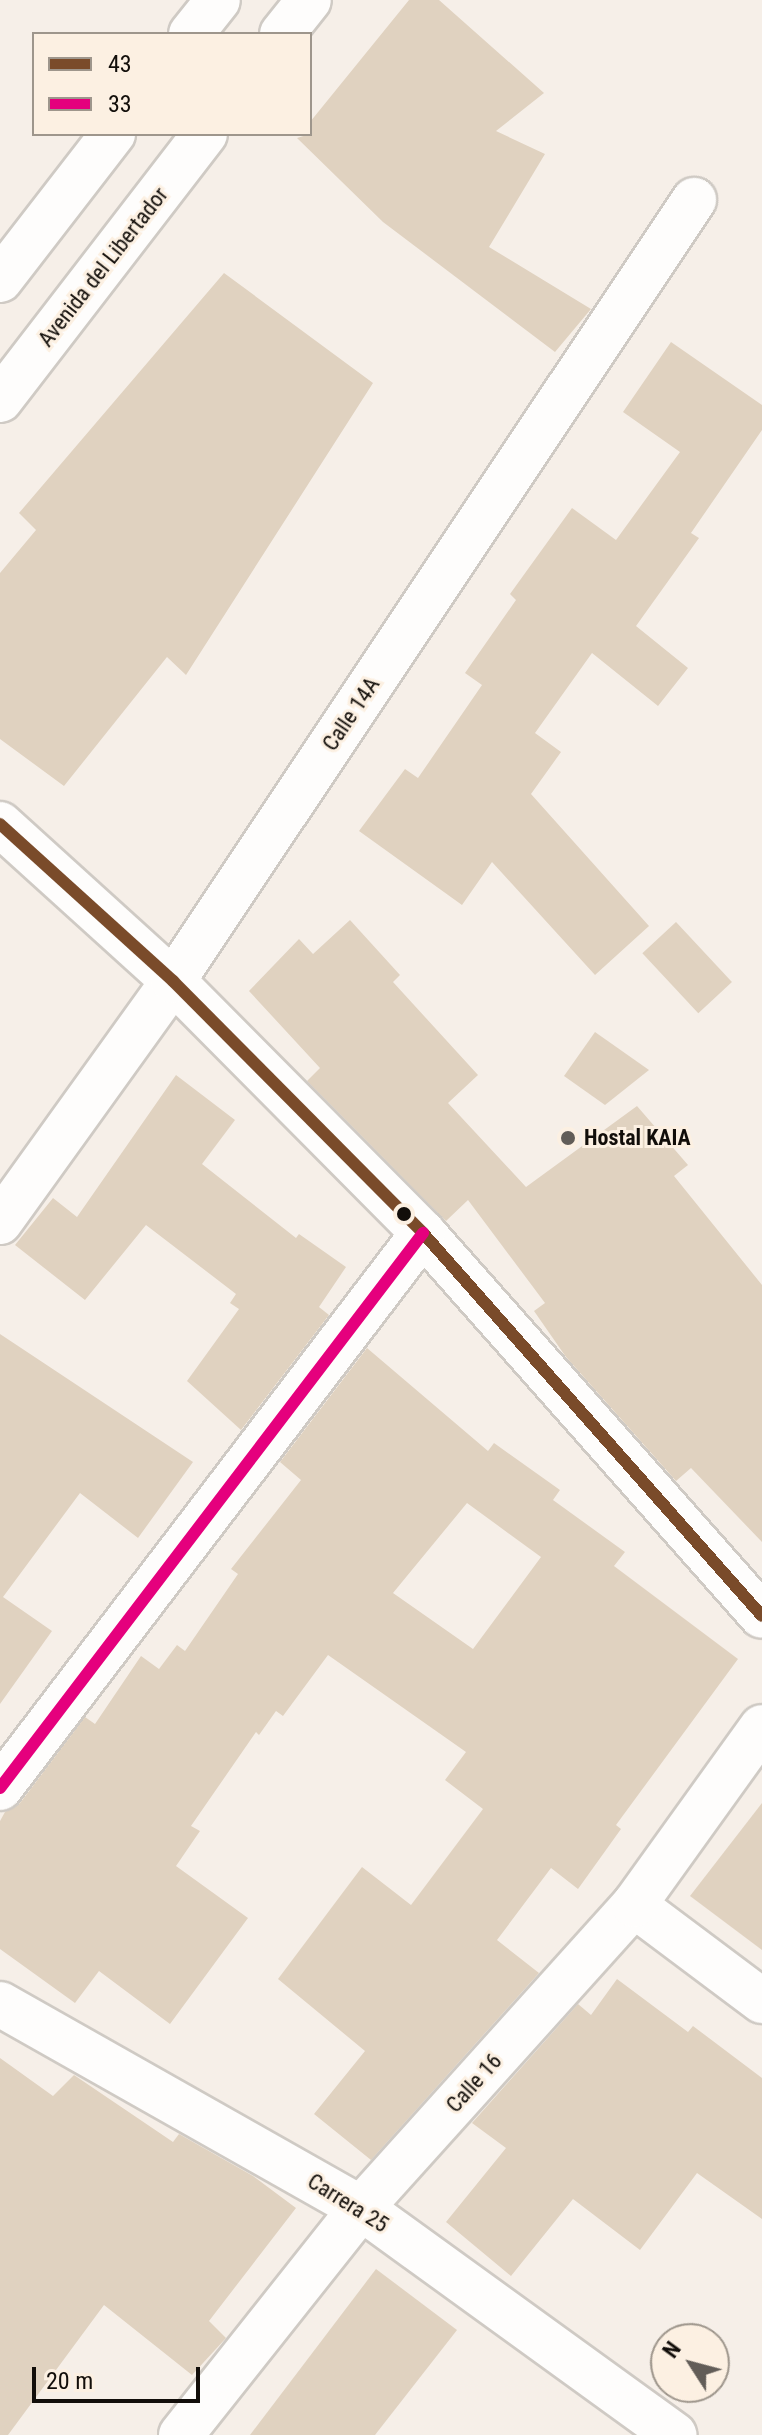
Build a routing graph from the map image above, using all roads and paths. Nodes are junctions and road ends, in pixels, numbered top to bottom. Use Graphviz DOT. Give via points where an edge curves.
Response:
graph roads {
  1 [pos="218,0"];
  2 [pos="309,0"];
  3 [pos="193,32"];
  4 [pos="284,32"];
  5 [pos="111,136"];
  6 [pos="203,136"];
  7 [pos="694,200"];
  8 [pos="0,280"];
  9 [pos="0,400"];
  10 [pos="0,824"];
  11 [pos="173,981"];
  12 [pos="0,1222"];
  13 [pos="423,1233"];
  14 [pos="762,1616"];
  15 [pos="762,1727"];
  16 [pos="0,1788"];
  17 [pos="634,1905"];
  18 [pos="762,2001"];
  19 [pos="0,2004"];
  20 [pos="361,2208"];
  21 [pos="181,2435"];
  22 [pos="675,2435"];
  1 -- 3 [label="street"];
  2 -- 4 [label="street"];
  5 -- 8 [label="street"];
  6 -- 9 [label="street, Avenida del Libertador"];
  7 -- 11 [label="street, Calle 14A"];
  10 -- 11 [label="street"];
  11 -- 12 [label="street, Calle 14A"];
  11 -- 13 [label="street"];
  13 -- 14 [label="street"];
  13 -- 16 [label="street"];
  15 -- 17 [label="street, Calle 16"];
  17 -- 18 [label="street"];
  17 -- 20 [label="street, Calle 16"];
  19 -- 20 [label="street, Carrera 25"];
  20 -- 21 [label="street, Calle 16"];
  20 -- 22 [label="street, Carrera 25"];
}
